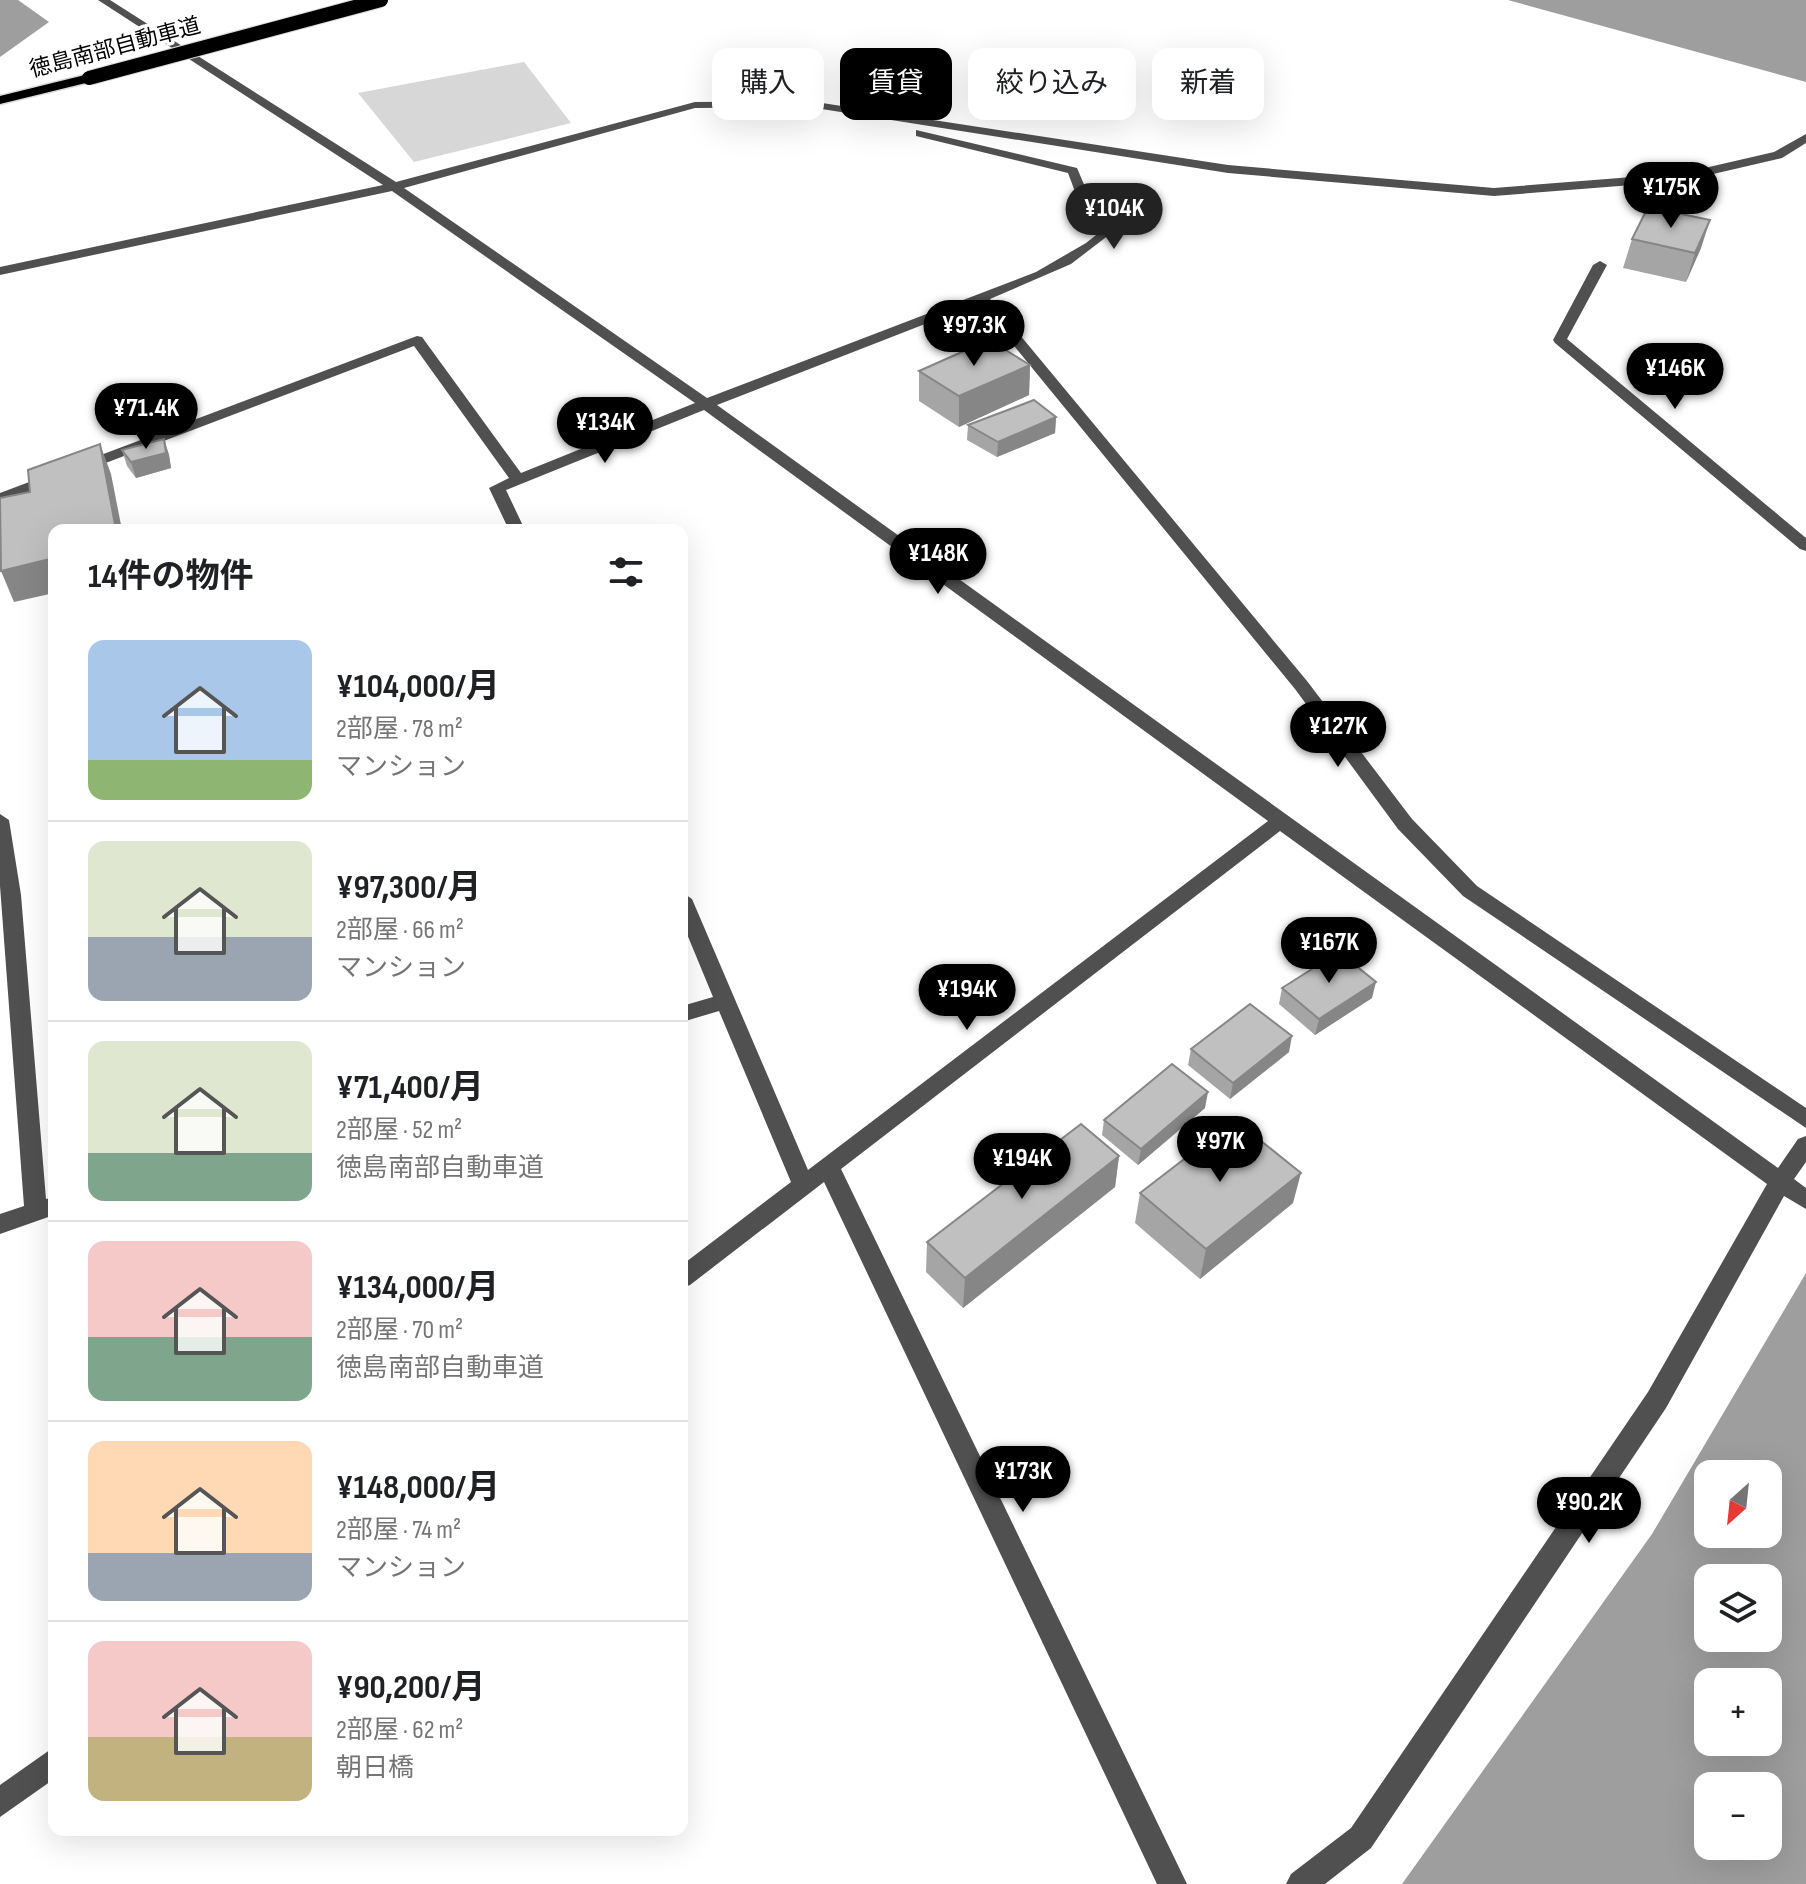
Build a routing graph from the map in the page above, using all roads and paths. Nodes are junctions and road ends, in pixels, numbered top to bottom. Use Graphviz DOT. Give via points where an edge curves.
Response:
graph roads {
  1 [pos="103,0"];
  2 [pos="381,0"];
  3 [pos="0,100"];
  4 [pos="712,105"];
  5 [pos="824,106"];
  6 [pos="824,114"];
  7 [pos="1806,138"];
  8 [pos="393,187"];
  9 [pos="1600,265"];
  10 [pos="0,271"];
  11 [pos="981,297"];
  12 [pos="704,404"];
  13 [pos="518,479"];
  14 [pos="0,498"];
  15 [pos="514,524"];
  16 [pos="1806,546"];
  17 [pos="0,820"];
  18 [pos="1279,822"];
  19 [pos="688,913"];
  20 [pos="725,1002"];
  21 [pos="688,1012"];
  22 [pos="1806,1119"];
  23 [pos="1806,1145"];
  24 [pos="828,1166"];
  25 [pos="1780,1182"];
  26 [pos="803,1185"];
  27 [pos="1806,1200"];
  28 [pos="45,1209"];
  29 [pos="0,1224"];
  30 [pos="688,1273"];
  31 [pos="48,1766"];
  32 [pos="0,1803"];
  33 [pos="1172,1884"];
  34 [pos="1301,1884"];
  1 -- 8 [label="street"];
  2 -- 3 [label="highway, 徳島南部自動車道, bridge"];
  4 -- 8 [label="street" via="695,105"];
  5 -- 7 [label="street" via="1228,169 1494,192 1683,177 1778,155"];
  6 -- 11 [label="street" via="1073,171 1083,197 1112,228 1091,249"];
  8 -- 10 [label="street"];
  8 -- 12 [label="street"];
  9 -- 16 [label="street" via="1560,340"];
  11 -- 12 [label="street"];
  11 -- 22 [label="street" via="1301,685 1405,824 1470,891"];
  12 -- 13 [label="street"];
  12 -- 18 [label="street"];
  13 -- 14 [label="street" via="417,340"];
  13 -- 15 [label="street" via="497,488"];
  17 -- 28 [label="street"];
  18 -- 24 [label="street"];
  18 -- 25 [label="street"];
  19 -- 20 [label="street"];
  20 -- 21 [label="street"];
  20 -- 26 [label="street"];
  23 -- 25 [label="street"];
  24 -- 26 [label="street"];
  24 -- 33 [label="street"];
  25 -- 27 [label="street"];
  25 -- 34 [label="street" via="1657,1400 1361,1838"];
  26 -- 30 [label="street"];
  28 -- 29 [label="street"];
  31 -- 32 [label="street"];
}
